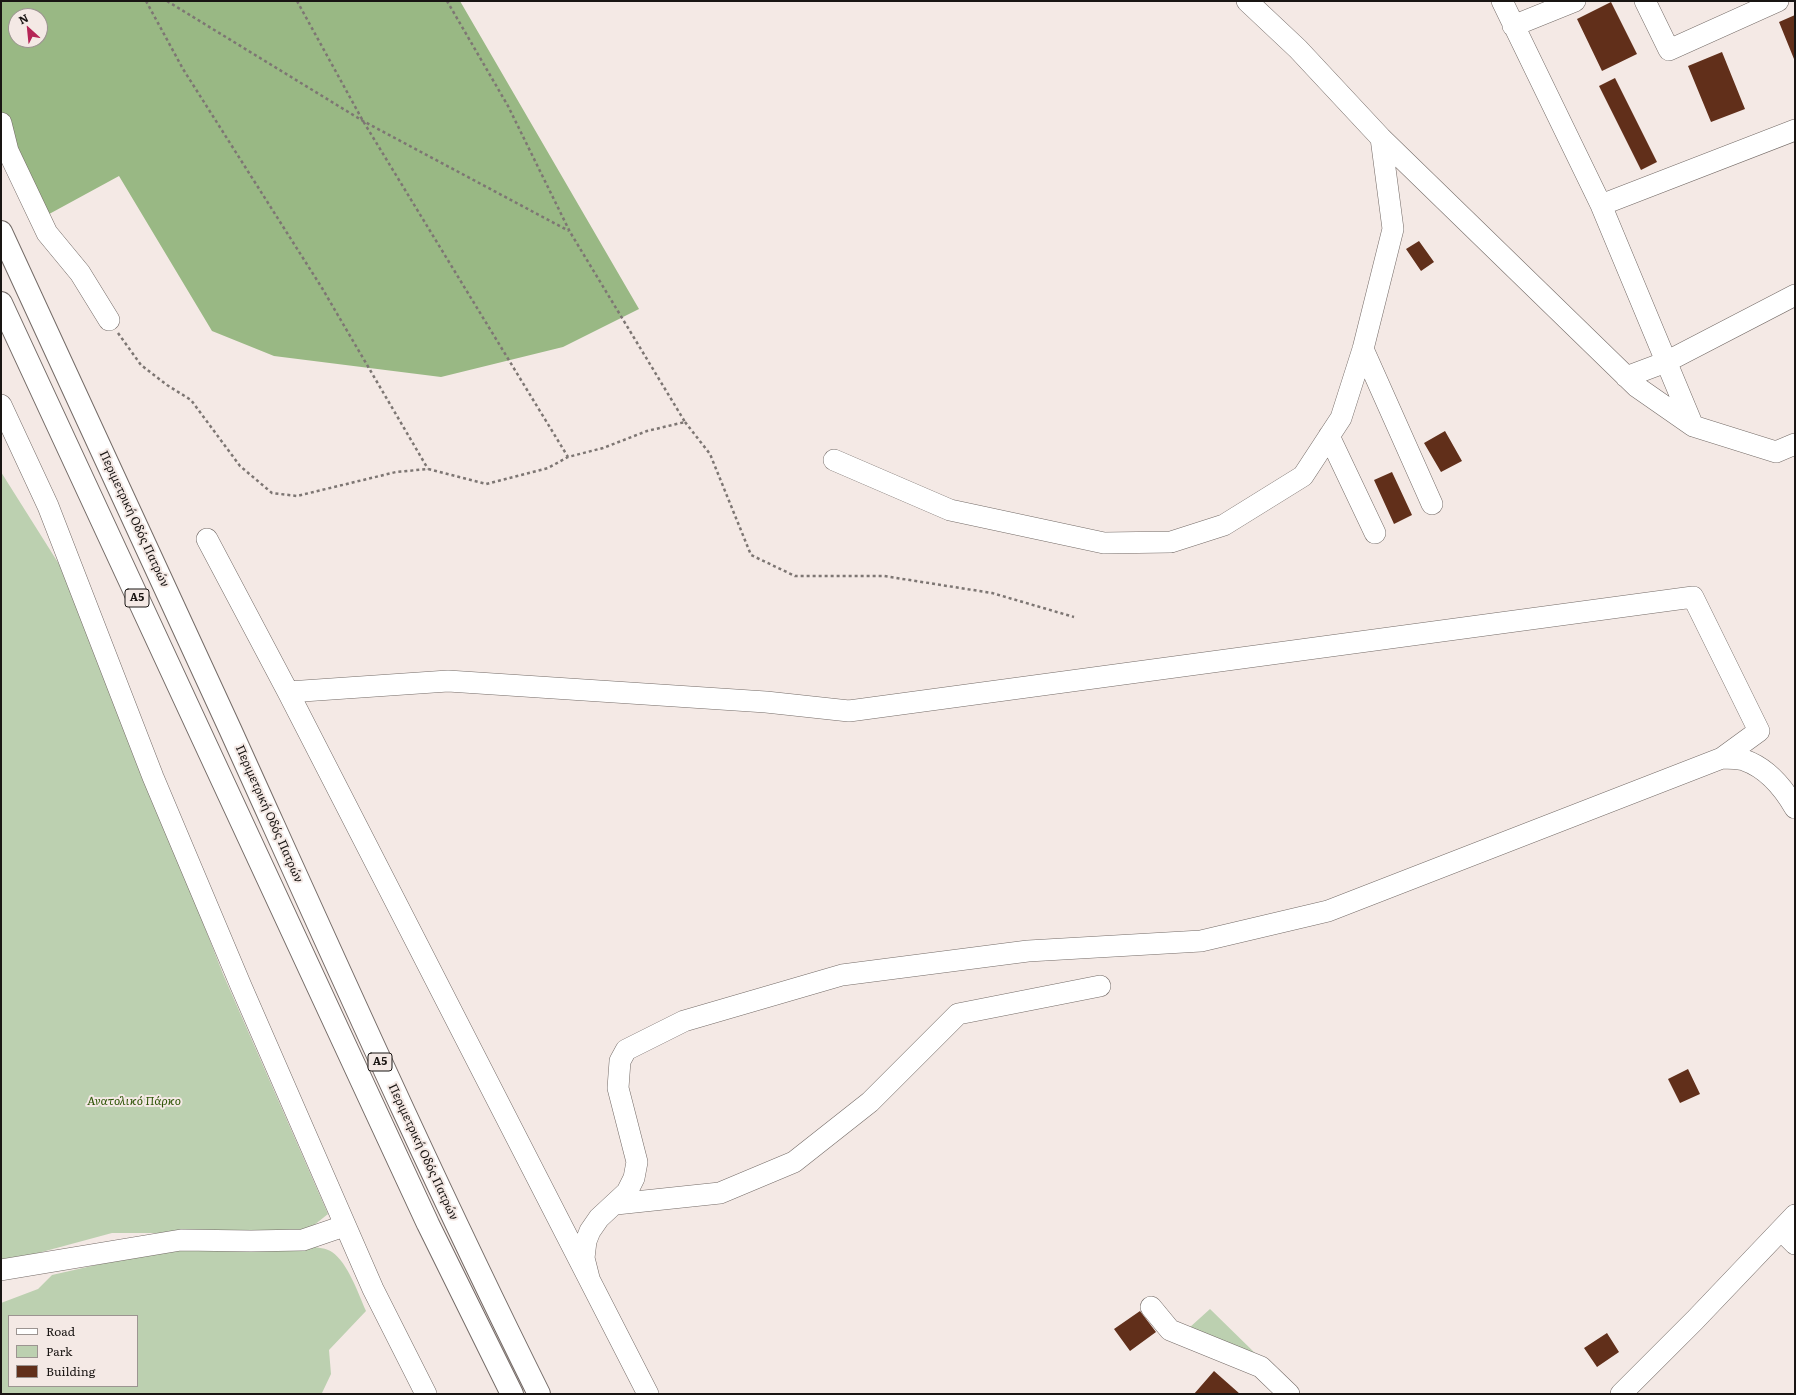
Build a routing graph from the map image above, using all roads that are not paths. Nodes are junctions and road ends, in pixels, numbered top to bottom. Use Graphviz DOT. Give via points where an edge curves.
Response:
graph roads {
  1 [pos="1247,1"];
  2 [pos="1502,1"];
  3 [pos="1575,1"];
  4 [pos="1645,1"];
  5 [pos="1778,1"];
  6 [pos="1513,26"];
  7 [pos="1,123"];
  8 [pos="1795,130"];
  9 [pos="1381,138"];
  10 [pos="1601,205"];
  11 [pos="1,232"];
  12 [pos="1795,295"];
  13 [pos="1,303"];
  14 [pos="108,320"];
  15 [pos="1363,349"];
  16 [pos="1666,362"];
  17 [pos="1626,377"];
  18 [pos="1,405"];
  19 [pos="1693,426"];
  20 [pos="1329,436"];
  21 [pos="1795,444"];
  22 [pos="834,460"];
  23 [pos="1432,504"];
  24 [pos="1375,533"];
  25 [pos="207,539"];
  26 [pos="288,692"];
  27 [pos="1722,758"];
  28 [pos="1795,808"];
  29 [pos="1100,986"];
  30 [pos="616,1204"];
  31 [pos="1795,1215"];
  32 [pos="344,1226"];
  33 [pos="1781,1230"];
  34 [pos="1795,1244"];
  35 [pos="1,1270"];
  36 [pos="589,1278"];
  37 [pos="1151,1307"];
  38 [pos="426,1394"];
  39 [pos="512,1394"];
  40 [pos="539,1394"];
  41 [pos="648,1394"];
  42 [pos="1288,1394"];
  43 [pos="1622,1394"];
  1 -- 9 [label="street" via="1298,49"];
  2 -- 6 [label="street"];
  3 -- 6 [label="street"];
  4 -- 5 [label="street" via="1669,50"];
  6 -- 10 [label="street"];
  7 -- 14 [label="street" via="8,151 47,233 80,273"];
  8 -- 10 [label="street"];
  9 -- 15 [label="street" via="1393,229"];
  9 -- 17 [label="street"];
  10 -- 16 [label="street"];
  11 -- 40 [label="highway, Περιμετρική Οδός Πατρών / Α5" via="229,726 384,1070"];
  12 -- 16 [label="street"];
  13 -- 39 [label="highway, Α5" via="428,1224"];
  15 -- 20 [label="street" via="1341,418"];
  15 -- 23 [label="street"];
  16 -- 17 [label="street"];
  16 -- 19 [label="street"];
  17 -- 19 [label="street" via="1637,388"];
  18 -- 32 [label="street" via="48,506 153,777"];
  19 -- 21 [label="street" via="1776,452"];
  20 -- 22 [label="street" via="1303,476 1224,525 1171,542 1104,543 950,510"];
  20 -- 24 [label="street"];
  25 -- 26 [label="street"];
  26 -- 27 [label="street" via="448,681 766,702 849,711 1693,597 1759,731"];
  26 -- 36 [label="street"];
  27 -- 28 [label="street" via="1744,760 1770,774 1788,795"];
  27 -- 30 [label="street" via="1328,911 1201,941 1028,951 842,975 684,1021 626,1050 620,1061 618,1088 637,1162 628,1192"];
  29 -- 30 [label="street" via="958,1014 870,1102 794,1162 720,1193"];
  30 -- 36 [label="street" via="598,1218 586,1241 584,1258"];
  31 -- 33 [label="street"];
  32 -- 35 [label="street" via="303,1240 181,1240"];
  32 -- 38 [label="street"];
  33 -- 34 [label="street"];
  33 -- 43 [label="street"];
  36 -- 41 [label="street"];
  37 -- 42 [label="street" via="1170,1330 1261,1367"];
}
